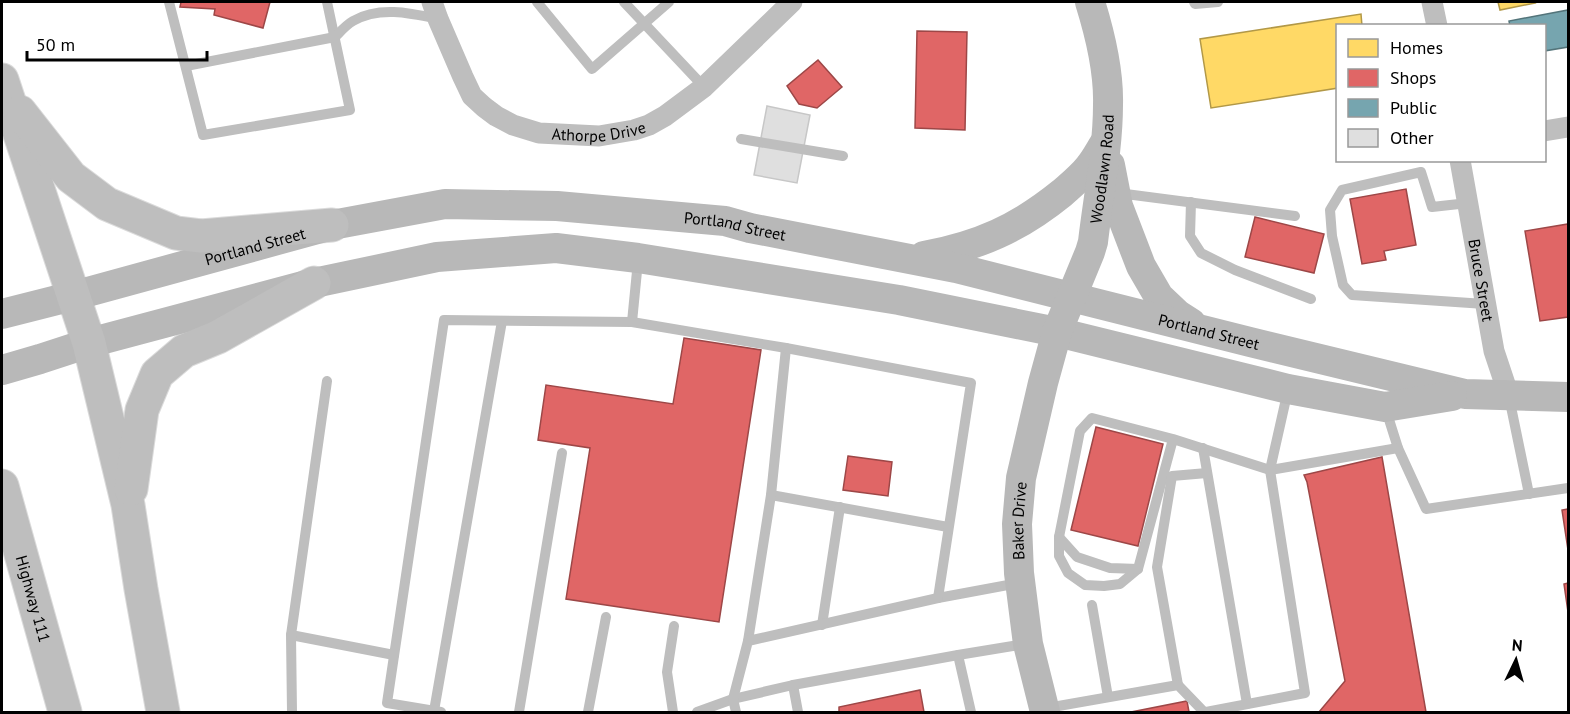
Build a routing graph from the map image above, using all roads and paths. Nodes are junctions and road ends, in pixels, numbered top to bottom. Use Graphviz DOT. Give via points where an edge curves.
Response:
graph roads {
  1 [pos="169,2"];
  2 [pos="327,2"];
  3 [pos="537,2"];
  4 [pos="624,2"];
  5 [pos="669,2"];
  6 [pos="792,2"];
  7 [pos="1090,2"];
  8 [pos="1194,2"];
  9 [pos="1218,2"];
  10 [pos="1432,2"];
  11 [pos="435,10"];
  12 [pos="644,23"];
  13 [pos="1437,24"];
  14 [pos="334,36"];
  15 [pos="186,66"];
  16 [pos="704,87"];
  17 [pos="4,88"];
  18 [pos="1569,127"];
  19 [pos="1546,131"];
  20 [pos="741,139"];
  21 [pos="1106,141"];
  22 [pos="843,156"];
  23 [pos="1460,162"];
  24 [pos="1115,193"];
  25 [pos="1191,202"];
  26 [pos="1468,203"];
  27 [pos="1294,216"];
  28 [pos="332,225"];
  29 [pos="638,258"];
  30 [pos="910,259"];
  31 [pos="314,283"];
  32 [pos="74,296"];
  33 [pos="1072,297"];
  34 [pos="1311,299"];
  35 [pos="1485,304"];
  36 [pos="14,311"];
  37 [pos="502,321"];
  38 [pos="632,322"];
  39 [pos="1204,331"];
  40 [pos="1057,332"];
  41 [pos="89,343"];
  42 [pos="786,348"];
  43 [pos="2,370"];
  44 [pos="327,381"];
  45 [pos="1288,389"];
  46 [pos="1465,394"];
  47 [pos="1509,396"];
  48 [pos="1569,397"];
  49 [pos="1385,407"];
  50 [pos="1173,439"];
  51 [pos="1203,448"];
  52 [pos="1398,448"];
  53 [pos="562,453"];
  54 [pos="1270,471"];
  55 [pos="1207,473"];
  56 [pos="2,486"];
  57 [pos="1569,489"];
  58 [pos="1529,494"];
  59 [pos="771,495"];
  60 [pos="128,505"];
  61 [pos="840,507"];
  62 [pos="948,527"];
  63 [pos="1059,537"];
  64 [pos="1138,569"];
  65 [pos="1020,583"];
  66 [pos="938,598"];
  67 [pos="1092,605"];
  68 [pos="606,617"];
  69 [pos="822,625"];
  70 [pos="674,626"];
  71 [pos="291,635"];
  72 [pos="748,641"];
  73 [pos="1028,644"];
  74 [pos="958,654"];
  75 [pos="394,655"];
  76 [pos="793,685"];
  77 [pos="1178,685"];
  78 [pos="1108,697"];
  79 [pos="733,699"];
  80 [pos="1247,704"];
  81 [pos="1044,710"];
  82 [pos="65,712"];
  83 [pos="163,712"];
  84 [pos="292,712"];
  85 [pos="437,712"];
  86 [pos="519,712"];
  87 [pos="588,712"];
  88 [pos="673,712"];
  89 [pos="697,712"];
  90 [pos="736,712"];
  91 [pos="798,712"];
  92 [pos="971,712"];
  93 [pos="1205,712"];
  1 -- 15 [label="lane"];
  2 -- 14 [label="lane"];
  3 -- 12 [label="lane" via="592,69"];
  4 -- 12 [label="lane"];
  5 -- 12 [label="lane"];
  6 -- 16 [label="street, Athorpe Drive"];
  7 -- 21 [label="main road, Woodlawn Road" via="1106,75"];
  8 -- 9 [label="lane"];
  10 -- 13 [label="street"];
  11 -- 14 [label="lane" via="376,13 353,21"];
  11 -- 16 [label="street, Athorpe Drive" via="472,96 496,116 539,133 599,136 634,130 665,116"];
  12 -- 16 [label="lane"];
  14 -- 15 [label="lane"];
  14 -- 15 [label="lane" via="350,110 203,135"];
  17 -- 28 [label="highway" via="71,177 107,204 176,233 201,236"];
  17 -- 32 [label="highway"];
  18 -- 19 [label="street"];
  20 -- 22 [label="lane"];
  21 -- 24 [label="main road"];
  21 -- 30 [label="main road" via="1089,168 1045,207 981,242"];
  21 -- 33 [label="main road, Woodlawn Road" via="1093,242"];
  23 -- 26 [label="street, Bruce Street"];
  24 -- 25 [label="lane"];
  24 -- 39 [label="main road" via="1141,266 1160,297 1177,314"];
  25 -- 27 [label="lane"];
  25 -- 34 [label="lane" via="1190,236 1201,253"];
  26 -- 35 [label="street, Bruce Street"];
  26 -- 35 [label="lane" via="1432,207 1421,172 1342,190 1330,210 1332,237 1343,285 1352,295"];
  28 -- 30 [label="main road, Portland Street" via="445,204 557,206 725,221"];
  28 -- 32 [label="main road, Portland Street"];
  29 -- 31 [label="main road, Portland Street" via="556,248 437,257"];
  29 -- 38 [label="lane"];
  29 -- 40 [label="main road, Portland Street" via="899,300"];
  30 -- 33 [label="main road, Portland Street"];
  31 -- 41 [label="main road, Portland Street"];
  31 -- 60 [label="highway" via="218,337 184,351 156,374 142,410"];
  32 -- 36 [label="main road, Portland Street"];
  32 -- 41 [label="highway"];
  33 -- 39 [label="main road, Portland Street"];
  33 -- 40 [label="main road, Woodlawn Road"];
  35 -- 47 [label="street, Bruce Street" via="1494,351"];
  37 -- 38 [label="lane"];
  37 -- 75 [label="lane" via="444,320"];
  37 -- 85 [label="lane"];
  38 -- 42 [label="lane"];
  39 -- 46 [label="main road, Portland Street"];
  40 -- 45 [label="main road, Portland Street"];
  40 -- 65 [label="main road, Baker Drive" via="1021,478 1017,524"];
  41 -- 43 [label="main road, Portland Street"];
  41 -- 60 [label="highway"];
  42 -- 59 [label="lane"];
  42 -- 62 [label="lane" via="971,382"];
  44 -- 71 [label="lane"];
  45 -- 49 [label="main road, Portland Street"];
  45 -- 54 [label="lane"];
  46 -- 47 [label="main road, Portland Street"];
  46 -- 49 [label="main road, Portland Street"];
  47 -- 48 [label="main road, Portland Street"];
  47 -- 58 [label="lane"];
  49 -- 52 [label="lane"];
  50 -- 51 [label="lane"];
  50 -- 63 [label="lane" via="1092,418 1080,431"];
  50 -- 64 [label="lane"];
  51 -- 54 [label="lane"];
  51 -- 55 [label="lane"];
  52 -- 54 [label="lane"];
  52 -- 58 [label="lane" via="1426,509"];
  53 -- 86 [label="lane"];
  54 -- 80 [label="lane" via="1305,693"];
  55 -- 77 [label="lane" via="1172,476 1157,567"];
  55 -- 80 [label="lane"];
  56 -- 82 [label="highway, Highway 111"];
  57 -- 58 [label="lane"];
  59 -- 61 [label="lane"];
  59 -- 72 [label="lane"];
  60 -- 83 [label="highway"];
  61 -- 62 [label="lane"];
  61 -- 69 [label="lane"];
  62 -- 66 [label="lane"];
  63 -- 64 [label="lane" via="1077,557 1110,568"];
  63 -- 64 [label="lane" via="1059,556 1068,573 1085,585 1120,584"];
  65 -- 66 [label="lane"];
  65 -- 73 [label="main road, Baker Drive"];
  66 -- 69 [label="lane"];
  67 -- 78 [label="lane"];
  68 -- 87 [label="lane"];
  69 -- 72 [label="lane"];
  70 -- 88 [label="lane" via="667,672"];
  71 -- 75 [label="lane"];
  71 -- 84 [label="lane"];
  72 -- 79 [label="lane"];
  73 -- 74 [label="lane"];
  73 -- 81 [label="main road, Baker Drive"];
  74 -- 76 [label="lane"];
  74 -- 92 [label="lane"];
  75 -- 85 [label="lane" via="387,703"];
  76 -- 79 [label="lane"];
  76 -- 91 [label="lane"];
  77 -- 78 [label="lane"];
  77 -- 93 [label="lane"];
  78 -- 81 [label="lane"];
  79 -- 89 [label="lane"];
  79 -- 90 [label="lane"];
  80 -- 93 [label="lane"];
}
